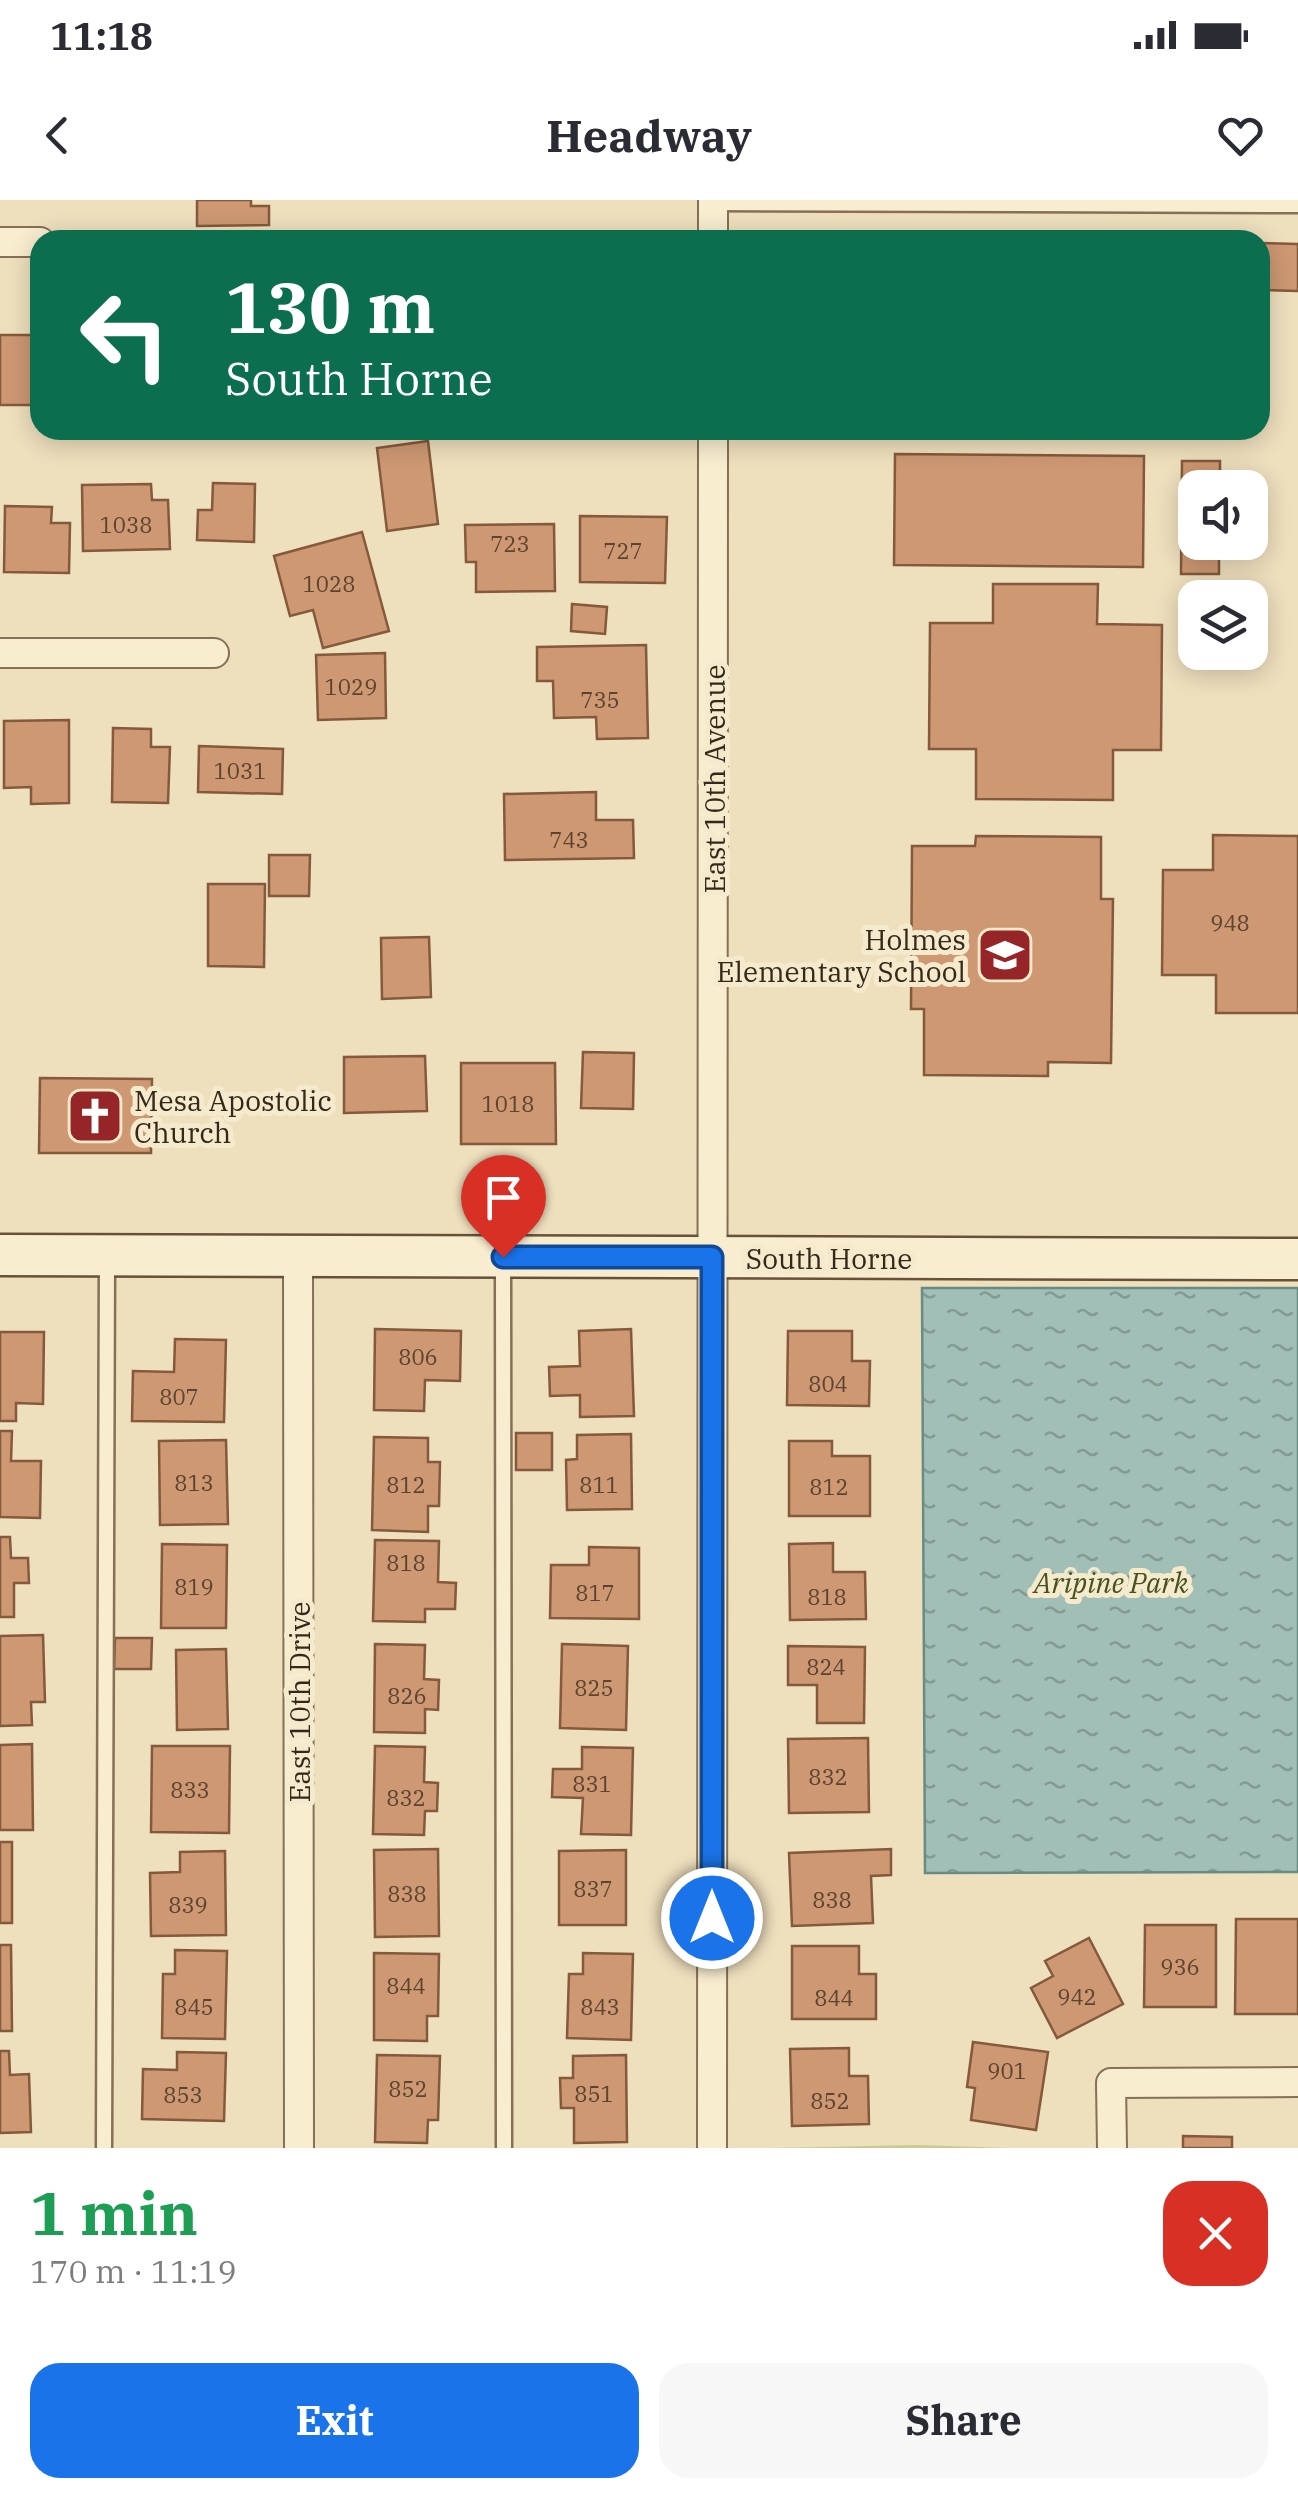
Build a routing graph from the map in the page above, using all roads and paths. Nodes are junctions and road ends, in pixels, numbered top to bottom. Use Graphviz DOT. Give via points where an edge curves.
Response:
graph roads {
  1 [pos="712,201"];
  2 [pos="1298,205"];
  3 [pos="712,230"];
  4 [pos="0,242"];
  5 [pos="30,242"];
  6 [pos="712,440"];
  7 [pos="0,653"];
  8 [pos="214,653"];
  9 [pos="0,1256"];
  10 [pos="106,1256"];
  11 [pos="298,1257"];
  12 [pos="503,1257"];
  13 [pos="712,1257"];
  14 [pos="1298,1259"];
  15 [pos="1298,2082"];
  16 [pos="104,2148"];
  17 [pos="299,2148"];
  18 [pos="504,2148"];
  19 [pos="712,2148"];
  20 [pos="1112,2148"];
  1 -- 2 [label="lane"];
  1 -- 3 [label="street"];
  4 -- 5 [label="street"];
  6 -- 13 [label="street, East 10th Avenue"];
  7 -- 8 [label="street"];
  9 -- 10 [label="street, South Horne"];
  10 -- 11 [label="street, South Horne"];
  10 -- 16 [label="lane"];
  11 -- 12 [label="street, South Horne"];
  11 -- 17 [label="street, East 10th Drive"];
  12 -- 13 [label="street, South Horne"];
  12 -- 18 [label="lane"];
  13 -- 14 [label="street, South Horne"];
  13 -- 19 [label="street, East 10th Avenue"];
  15 -- 20 [label="street" via="1111,2083"];
}
